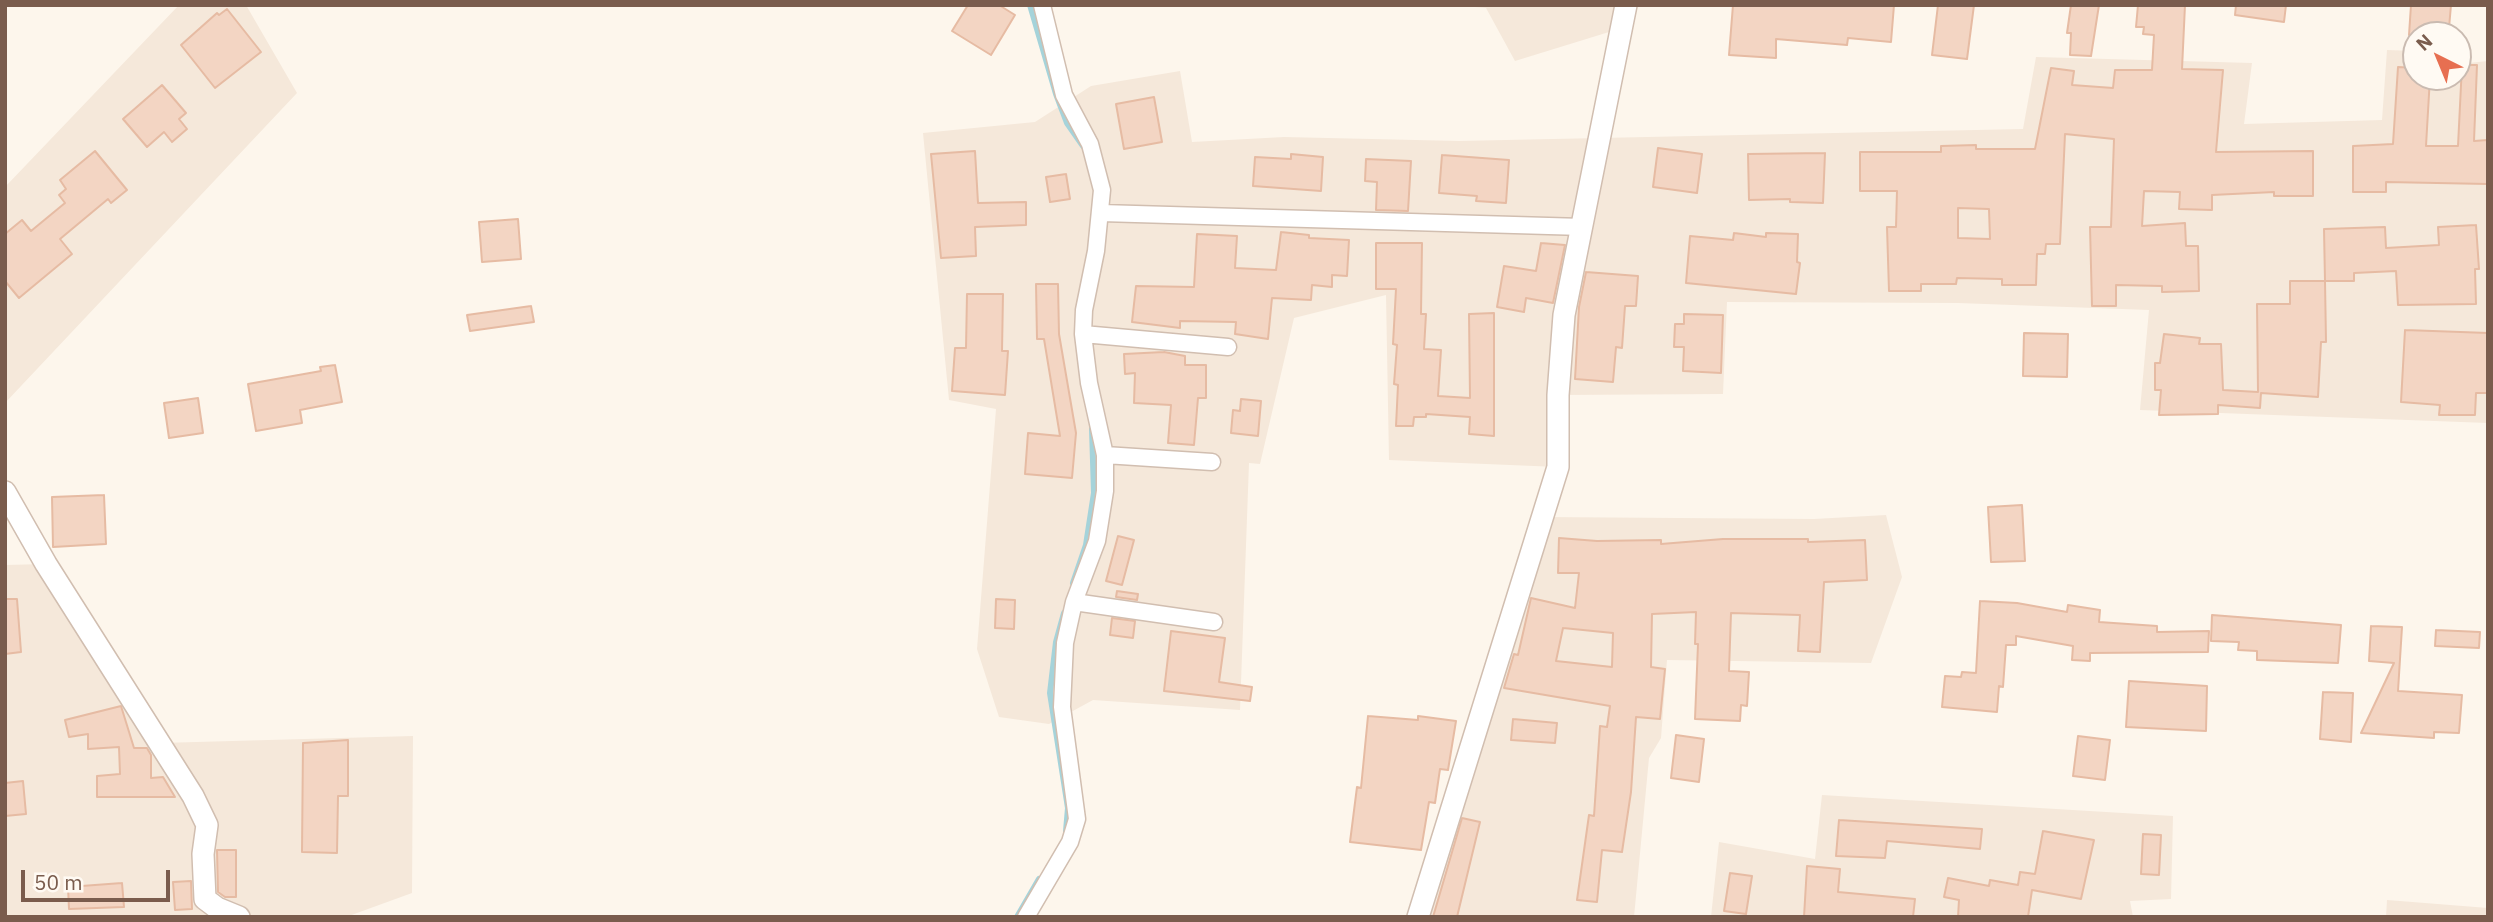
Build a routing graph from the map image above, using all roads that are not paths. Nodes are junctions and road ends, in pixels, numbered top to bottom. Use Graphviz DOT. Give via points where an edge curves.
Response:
graph roads {
  1 [pos="1042,5"];
  2 [pos="1626,5"];
  3 [pos="1101,213"];
  4 [pos="1583,227"];
  5 [pos="1083,334"];
  6 [pos="1228,347"];
  7 [pos="1105,455"];
  8 [pos="1212,462"];
  9 [pos="5,492"];
  10 [pos="1074,602"];
  11 [pos="1214,622"];
  12 [pos="239,917"];
  13 [pos="1026,917"];
  14 [pos="1418,917"];
  1 -- 3 [label="street" via="1064,94 1098,164"];
  2 -- 4 [label="street"];
  3 -- 4 [label="street"];
  3 -- 5 [label="street"];
  4 -- 14 [label="street" via="1564,315 1559,467"];
  5 -- 6 [label="street"];
  5 -- 7 [label="street"];
  7 -- 8 [label="street"];
  7 -- 10 [label="street" via="1097,541"];
  9 -- 12 [label="street" via="193,796 207,825 202,854 205,898"];
  10 -- 11 [label="street"];
  10 -- 13 [label="street" via="1065,643 1062,707 1077,819 1070,842"];
}
